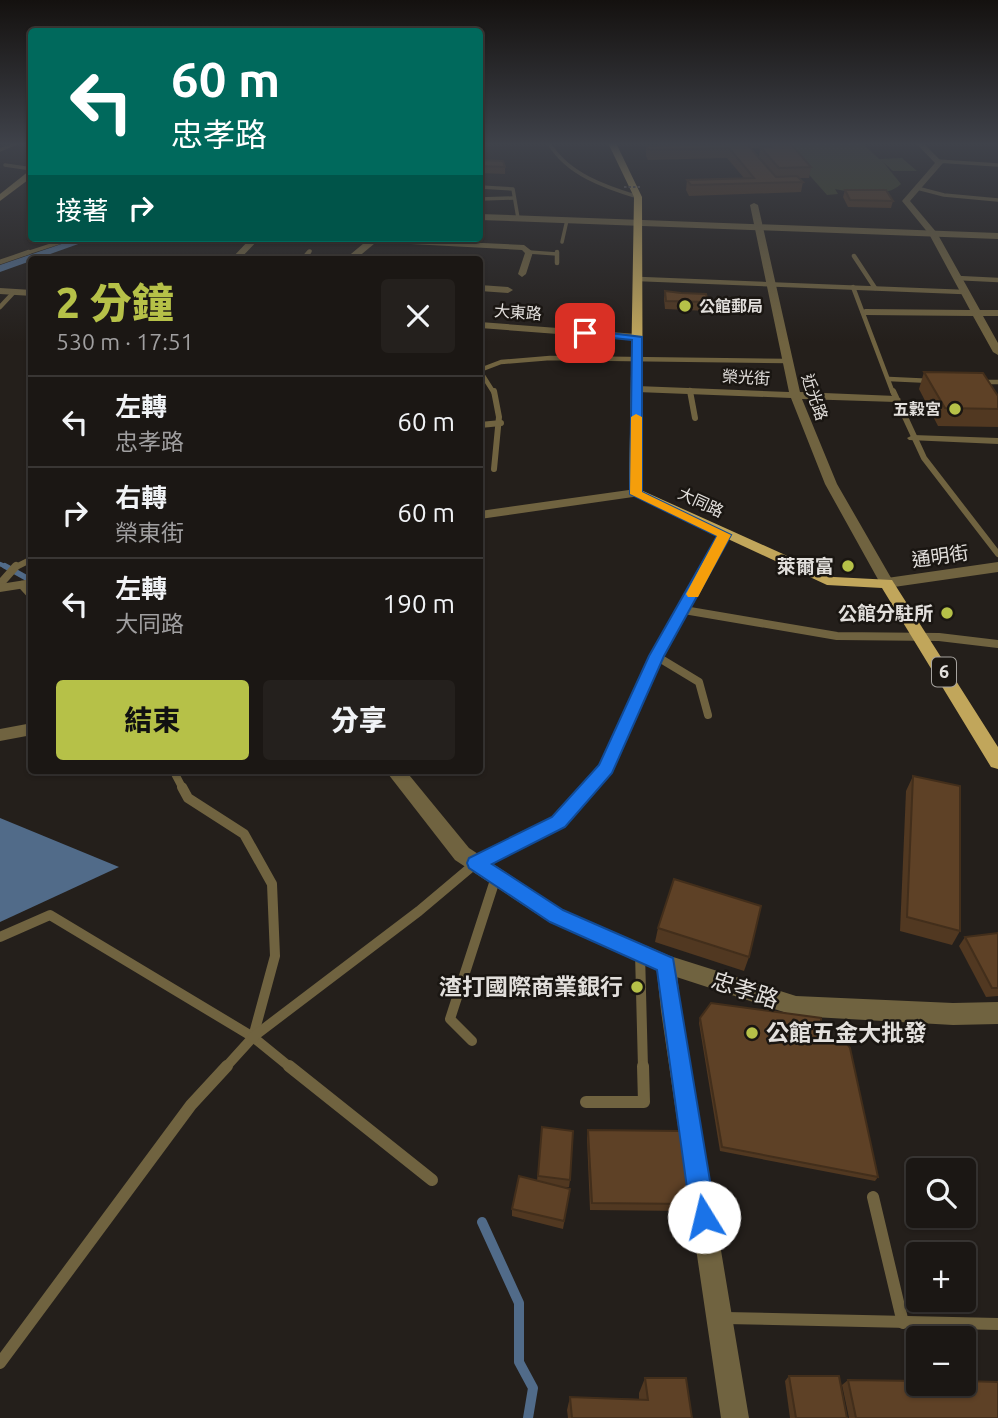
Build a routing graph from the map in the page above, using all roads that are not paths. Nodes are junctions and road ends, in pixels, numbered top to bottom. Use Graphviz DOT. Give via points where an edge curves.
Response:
graph roads {
  1 [pos="516,209"];
  2 [pos="638,209"];
  3 [pos="755,209"];
  4 [pos="913,209"];
  5 [pos="483,217"];
  6 [pos="518,218"];
  7 [pos="567,220"];
  8 [pos="637,223"];
  9 [pos="760,227"];
  10 [pos="933,233"];
  11 [pos="998,236"];
  12 [pos="61,242"];
  13 [pos="253,242"];
  14 [pos="370,242"];
  15 [pos="424,242"];
  16 [pos="562,242"];
  17 [pos="310,251"];
  18 [pos="528,252"];
  19 [pos="237,256"];
  20 [pos="306,256"];
  21 [pos="354,256"];
  22 [pos="854,256"];
  23 [pos="0,262"];
  24 [pos="557,263"];
  25 [pos="522,274"];
  26 [pos="957,278"];
  27 [pos="639,279"];
  28 [pos="998,280"];
  29 [pos="772,284"];
  30 [pos="853,287"];
  31 [pos="483,288"];
  32 [pos="875,288"];
  33 [pos="508,290"];
  34 [pos="0,291"];
  35 [pos="14,292"];
  36 [pos="964,292"];
  37 [pos="28,293"];
  38 [pos="0,307"];
  39 [pos="865,312"];
  40 [pos="976,312"];
  41 [pos="998,313"];
  42 [pos="483,325"];
  43 [pos="637,337"];
  44 [pos="998,352"];
  45 [pos="637,357"];
  46 [pos="787,361"];
  47 [pos="483,370"];
  48 [pos="483,374"];
  49 [pos="889,379"];
  50 [pos="944,381"];
  51 [pos="971,382"];
  52 [pos="998,383"];
  53 [pos="636,389"];
  54 [pos="690,390"];
  55 [pos="795,395"];
  56 [pos="896,399"];
  57 [pos="695,418"];
  58 [pos="501,423"];
  59 [pos="483,425"];
  60 [pos="913,438"];
  61 [pos="998,441"];
  62 [pos="494,469"];
  63 [pos="636,494"];
  64 [pos="483,515"];
  65 [pos="724,535"];
  66 [pos="998,554"];
  67 [pos="28,561"];
  68 [pos="998,567"];
  69 [pos="1,581"];
  70 [pos="887,583"];
  71 [pos="28,588"];
  72 [pos="684,610"];
  73 [pos="923,638"];
  74 [pos="998,644"];
  75 [pos="656,656"];
  76 [pos="708,715"];
  77 [pos="28,730"];
  78 [pos="0,734"];
  79 [pos="998,762"];
  80 [pos="175,774"];
  81 [pos="397,774"];
  82 [pos="476,863"];
  83 [pos="496,877"];
  84 [pos="0,937"];
  85 [pos="640,953"];
  86 [pos="666,964"];
  87 [pos="998,1013"];
  88 [pos="253,1037"];
  89 [pos="472,1041"];
  90 [pos="586,1102"];
  91 [pos="432,1180"];
  92 [pos="873,1197"];
  93 [pos="719,1318"];
  94 [pos="903,1323"];
  95 [pos="998,1324"];
  96 [pos="0,1363"];
  97 [pos="735,1418"];
  1 -- 6 [label="lane"];
  2 -- 8 [label="main road"];
  3 -- 9 [label="street, 近光路"];
  4 -- 10 [label="street"];
  5 -- 6 [label="street"];
  6 -- 7 [label="street"];
  7 -- 8 [label="street"];
  7 -- 16 [label="lane"];
  8 -- 9 [label="street"];
  8 -- 27 [label="main road"];
  9 -- 10 [label="street"];
  9 -- 29 [label="street, 近光路"];
  10 -- 11 [label="street"];
  10 -- 26 [label="street"];
  12 -- 23 [label="lane"];
  13 -- 19 [label="street"];
  14 -- 21 [label="street"];
  15 -- 18 [label="street" via="524,248"];
  17 -- 20 [label="lane"];
  18 -- 24 [label="lane" via="556,252"];
  18 -- 25 [label="street"];
  22 -- 32 [label="lane"];
  26 -- 28 [label="lane"];
  26 -- 36 [label="street"];
  27 -- 29 [label="lane"];
  27 -- 43 [label="main road"];
  29 -- 30 [label="lane"];
  29 -- 46 [label="street, 近光路"];
  30 -- 32 [label="lane"];
  30 -- 39 [label="lane"];
  31 -- 33 [label="street"];
  32 -- 36 [label="lane"];
  34 -- 35 [label="street"];
  35 -- 37 [label="street"];
  35 -- 38 [label="lane"];
  36 -- 40 [label="street"];
  39 -- 40 [label="street"];
  39 -- 49 [label="lane"];
  40 -- 41 [label="street"];
  40 -- 44 [label="street"];
  42 -- 43 [label="street, 大東路"];
  43 -- 45 [label="main road"];
  45 -- 46 [label="lane"];
  45 -- 47 [label="lane" via="513,361"];
  45 -- 53 [label="main road"];
  46 -- 55 [label="street, 近光路"];
  48 -- 58 [label="lane" via="490,381"];
  49 -- 50 [label="lane"];
  49 -- 56 [label="lane"];
  51 -- 52 [label="lane"];
  53 -- 54 [label="street, 榮光街"];
  53 -- 63 [label="main road"];
  54 -- 55 [label="street, 榮光街"];
  54 -- 57 [label="lane"];
  55 -- 56 [label="street, 榮光街"];
  55 -- 70 [label="street, 近光路" via="831,484"];
  56 -- 60 [label="lane"];
  58 -- 59 [label="lane"];
  58 -- 62 [label="lane"];
  60 -- 61 [label="street"];
  60 -- 66 [label="lane"];
  63 -- 64 [label="street"];
  63 -- 65 [label="main road, 大同路"];
  65 -- 70 [label="main road, 大同路" via="832,582"];
  65 -- 72 [label="lane"];
  67 -- 69 [label="lane"];
  68 -- 70 [label="street, 通明街"];
  69 -- 71 [label="street"];
  70 -- 73 [label="main road, 6"];
  72 -- 73 [label="lane" via="836,636"];
  72 -- 75 [label="lane"];
  73 -- 74 [label="lane"];
  73 -- 79 [label="main road, 6"];
  75 -- 76 [label="lane" via="699,682"];
  75 -- 82 [label="lane" via="606,769 559,822"];
  77 -- 78 [label="street"];
  80 -- 88 [label="lane" via="188,798 244,834 272,884 275,956"];
  81 -- 82 [label="street, 忠孝路" via="462,854"];
  82 -- 83 [label="street, 忠孝路"];
  82 -- 88 [label="lane"];
  83 -- 85 [label="street, 忠孝路" via="556,916"];
  83 -- 89 [label="lane" via="450,1019"];
  84 -- 88 [label="lane" via="50,915"];
  85 -- 86 [label="street, 忠孝路"];
  85 -- 90 [label="lane" via="644,1102"];
  86 -- 87 [label="street, 忠孝路" via="796,1006"];
  86 -- 93 [label="street"];
  88 -- 91 [label="lane"];
  88 -- 96 [label="lane" via="191,1105"];
  92 -- 94 [label="lane"];
  93 -- 94 [label="lane"];
  93 -- 97 [label="street"];
  94 -- 95 [label="lane"];
}
